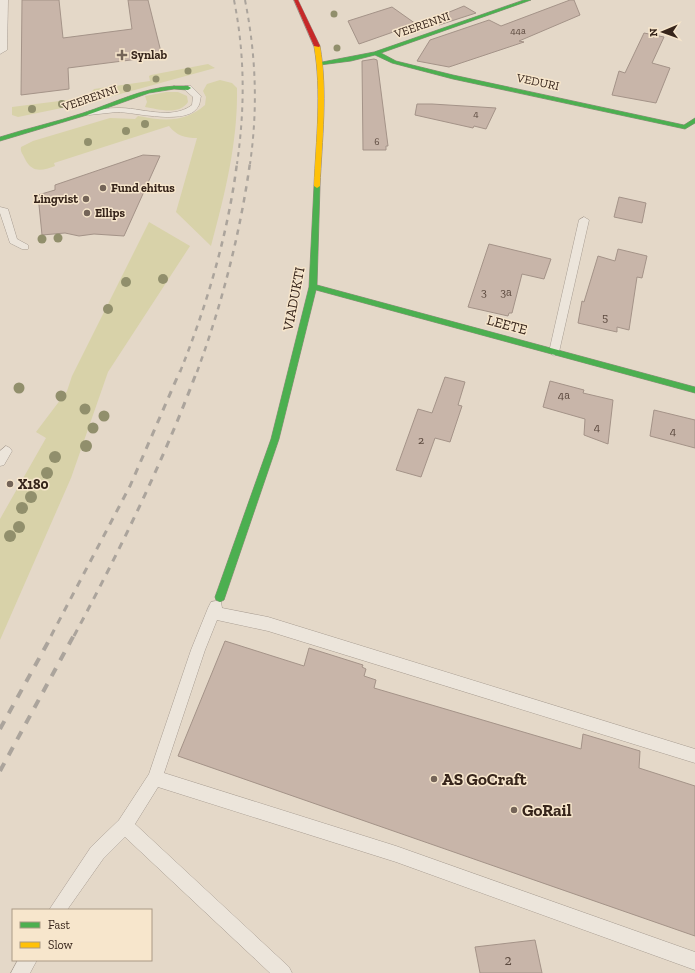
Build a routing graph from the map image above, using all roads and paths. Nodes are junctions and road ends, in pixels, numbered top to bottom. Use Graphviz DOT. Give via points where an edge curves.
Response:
graph roads {
  1 [pos="2,0"];
  2 [pos="296,0"];
  3 [pos="529,0"];
  4 [pos="0,50"];
  5 [pos="376,53"];
  6 [pos="320,63"];
  7 [pos="188,88"];
  8 [pos="88,113"];
  9 [pos="695,120"];
  10 [pos="0,139"];
  11 [pos="0,210"];
  12 [pos="584,220"];
  13 [pos="25,247"];
  14 [pos="313,287"];
  15 [pos="554,352"];
  16 [pos="695,390"];
  17 [pos="220,597"];
  18 [pos="213,613"];
  19 [pos="695,756"];
  20 [pos="155,778"];
  21 [pos="125,826"];
  22 [pos="58,909"];
  23 [pos="27,961"];
  24 [pos="695,961"];
  25 [pos="20,973"];
  26 [pos="283,973"];
  1 -- 4 [label="street"];
  2 -- 6 [label="street, VIADUKTI" via="318,48"];
  3 -- 5 [label="street, VEERENNI"];
  5 -- 6 [label="street, VEERENNI"];
  5 -- 9 [label="street, VEDURI" via="394,62 453,77 685,127"];
  6 -- 14 [label="street, VIADUKTI" via="321,99"];
  7 -- 8 [label="street, VEERENNI" via="172,86 155,89"];
  7 -- 8 [label="lane" via="197,96 196,104 192,109 179,114 163,115 117,110"];
  8 -- 10 [label="street, VEERENNI"];
  11 -- 13 [label="lane" via="5,211 14,241"];
  12 -- 15 [label="lane"];
  14 -- 15 [label="street, LEETE"];
  14 -- 17 [label="street, VIADUKTI" via="275,439"];
  15 -- 16 [label="street, LEETE"];
  17 -- 18 [label="lane"];
  18 -- 19 [label="lane" via="268,624"];
  18 -- 20 [label="lane"];
  20 -- 21 [label="lane"];
  20 -- 24 [label="lane" via="396,854"];
  21 -- 22 [label="lane" via="97,853"];
  21 -- 26 [label="lane"];
  23 -- 25 [label="lane"];
}
